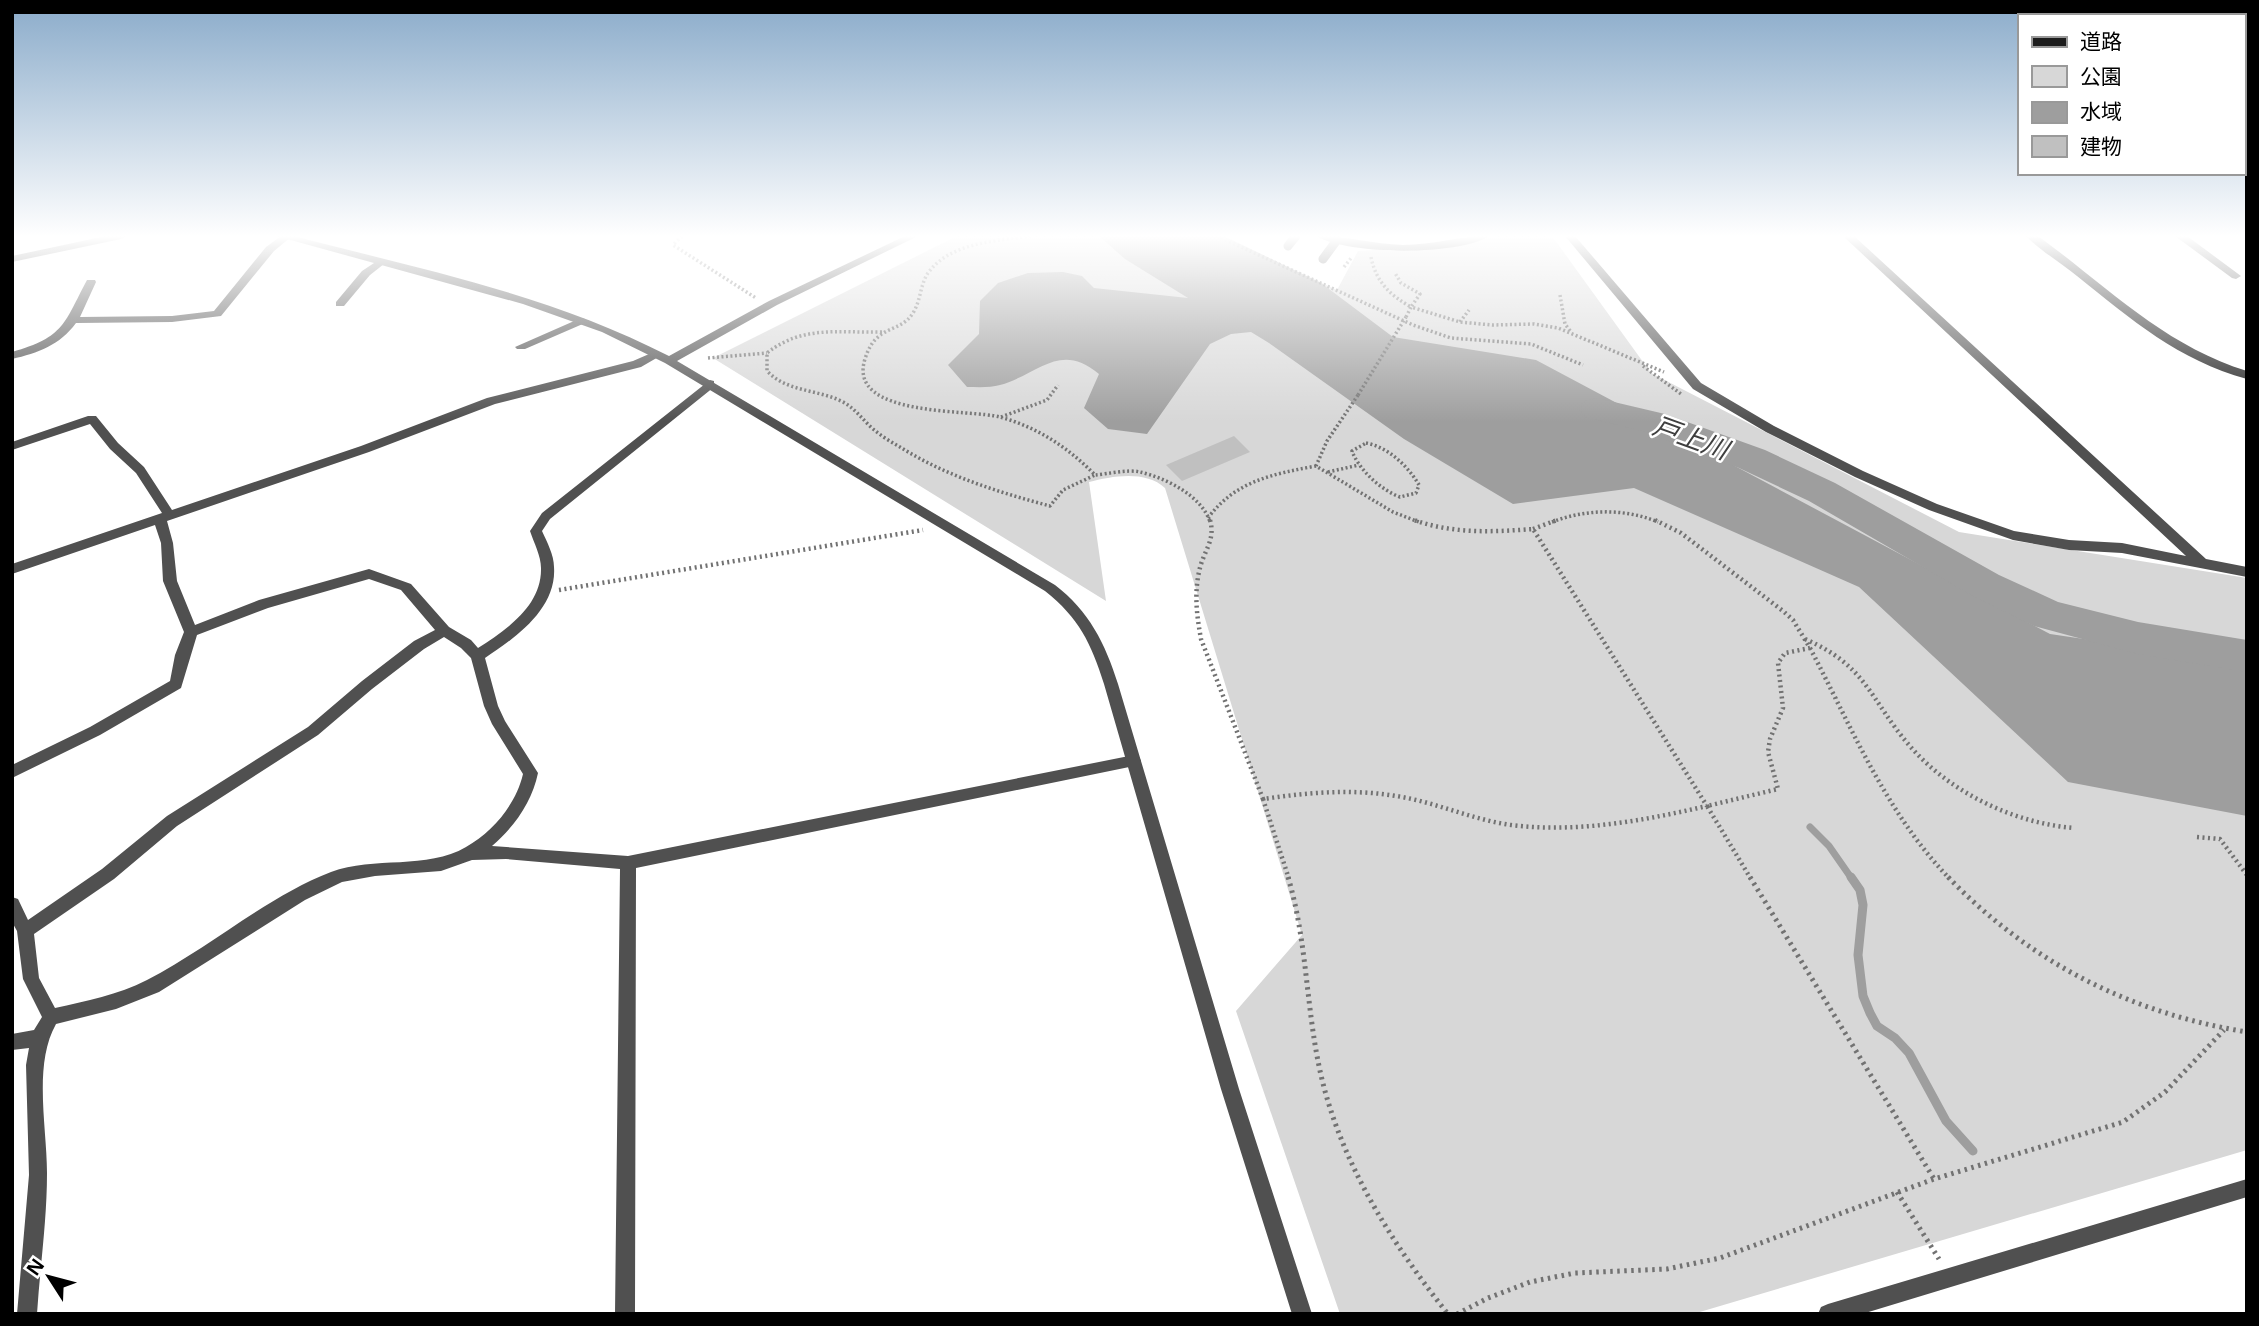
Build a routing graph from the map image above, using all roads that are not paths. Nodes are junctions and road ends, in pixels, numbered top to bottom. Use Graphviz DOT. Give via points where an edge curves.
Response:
graph roads {
  1 [pos="85,298"];
  2 [pos="230,298"];
  3 [pos="345,298"];
  4 [pos="502,298"];
  5 [pos="786,298"];
  6 [pos="1622,298"];
  7 [pos="1915,298"];
  8 [pos="2112,298"];
  9 [pos="340,304"];
  10 [pos="76,320"];
  11 [pos="581,321"];
  12 [pos="521,347"];
  13 [pos="656,354"];
  14 [pos="12,356"];
  15 [pos="669,360"];
  16 [pos="2247,375"];
  17 [pos="710,384"];
  18 [pos="12,446"];
  19 [pos="165,518"];
  20 [pos="2201,562"];
  21 [pos="12,569"];
  22 [pos="2247,572"];
  23 [pos="443,631"];
  24 [pos="191,632"];
  25 [pos="478,656"];
  26 [pos="1134,761"];
  27 [pos="12,772"];
  28 [pos="470,853"];
  29 [pos="628,863"];
  30 [pos="12,904"];
  31 [pos="25,931"];
  32 [pos="51,1017"];
  33 [pos="39,1038"];
  34 [pos="12,1042"];
  35 [pos="2247,1188"];
  36 [pos="27,1314"];
  37 [pos="625,1314"];
  38 [pos="1302,1314"];
  39 [pos="1828,1314"];
  1 -- 10 [label="street"];
  2 -- 10 [label="street" via="217,313 172,319"];
  3 -- 9 [label="street"];
  4 -- 11 [label="street"];
  5 -- 15 [label="street"];
  6 -- 20 [label="street" via="1694,383 1770,429 1859,474 2002,531 2069,545 2122,548"];
  7 -- 20 [label="street"];
  8 -- 16 [label="main road" via="2177,348"];
  10 -- 14 [label="street" via="51,344"];
  11 -- 12 [label="street"];
  11 -- 13 [label="street"];
  13 -- 15 [label="street"];
  13 -- 19 [label="street" via="637,364 491,401"];
  15 -- 17 [label="street"];
  17 -- 25 [label="street" via="546,516 536,531 548,567 544,590 523,621"];
  17 -- 26 [label="street" via="1051,588 1077,610 1100,652"];
  18 -- 19 [label="street" via="92,419 140,470"];
  19 -- 21 [label="street"];
  19 -- 24 [label="street" via="170,581"];
  20 -- 22 [label="street"];
  23 -- 24 [label="street" via="406,587 369,575 264,604"];
  23 -- 25 [label="street"];
  23 -- 31 [label="street" via="377,677 313,731 172,821 108,874"];
  24 -- 27 [label="street" via="176,684 96,731"];
  25 -- 28 [label="street" via="499,724 531,773 519,804 489,839"];
  26 -- 29 [label="street"];
  26 -- 38 [label="street"];
  28 -- 29 [label="street"];
  28 -- 32 [label="street" via="430,866 364,869 326,881 154,986 113,1002"];
  29 -- 37 [label="street"];
  30 -- 31 [label="street"];
  31 -- 32 [label="street" via="31,979"];
  32 -- 33 [label="street"];
  33 -- 34 [label="street"];
  33 -- 36 [label="street" via="35,1065 38,1175"];
  35 -- 39 [label="street"];
}
